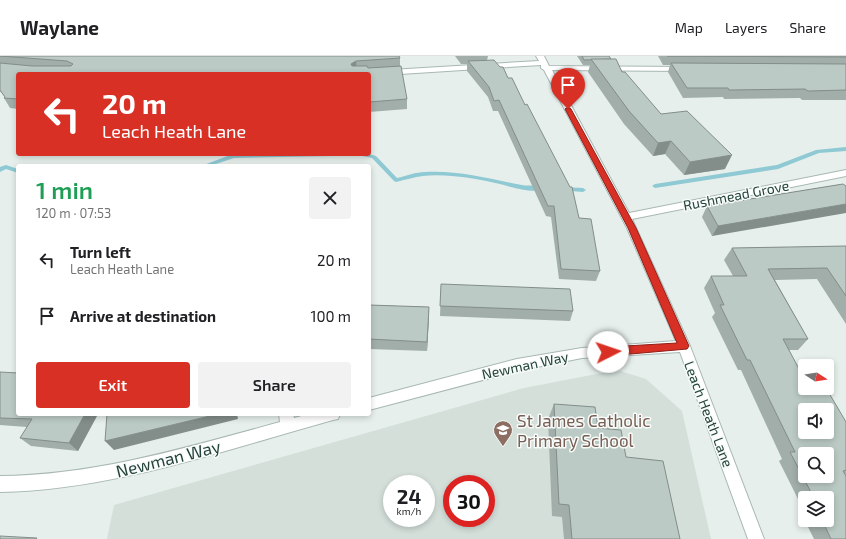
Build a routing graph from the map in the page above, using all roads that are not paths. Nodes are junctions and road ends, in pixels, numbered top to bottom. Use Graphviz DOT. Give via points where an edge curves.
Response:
graph roads {
  1 [pos="542,62"];
  2 [pos="696,69"];
  3 [pos="371,73"];
  4 [pos="846,173"];
  5 [pos="625,217"];
  6 [pos="684,346"];
  7 [pos="371,403"];
  8 [pos="317,416"];
  9 [pos="287,420"];
  10 [pos="0,484"];
  11 [pos="756,539"];
  1 -- 2 [label="street"];
  1 -- 3 [label="street"];
  1 -- 5 [label="street, Leach Heath Lane"];
  4 -- 5 [label="street, Rushmead Grove"];
  5 -- 6 [label="street, Leach Heath Lane"];
  6 -- 7 [label="street, Newman Way" via="582,353 517,365"];
  6 -- 11 [label="street, Leach Heath Lane"];
  8 -- 9 [label="street, Newman Way"];
  9 -- 10 [label="street, Newman Way" via="155,464 110,473"];
}
